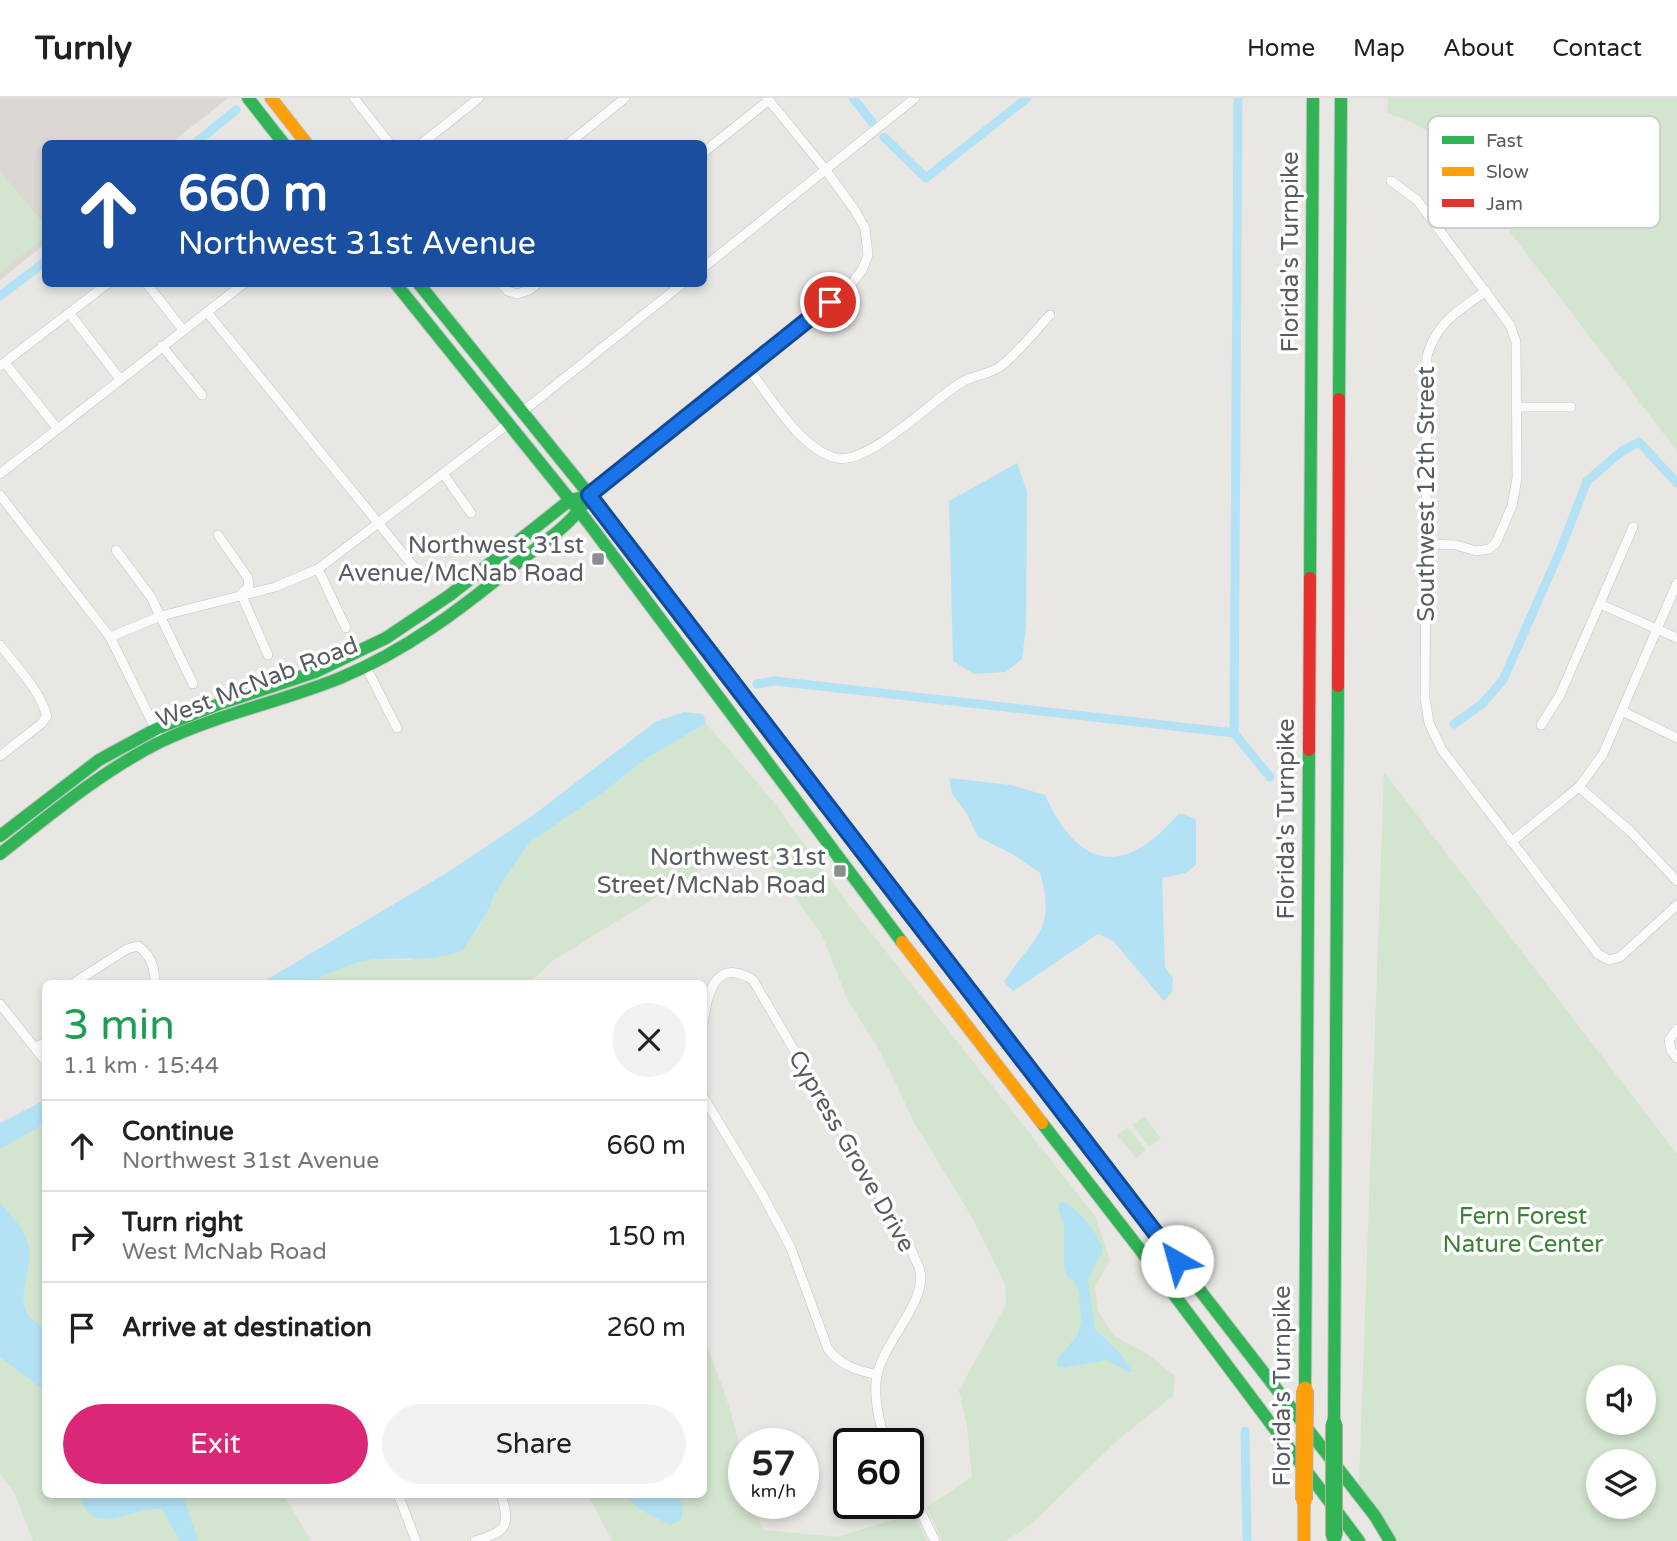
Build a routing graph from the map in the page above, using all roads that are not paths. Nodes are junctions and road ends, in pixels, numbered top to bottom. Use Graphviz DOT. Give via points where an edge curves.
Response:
graph roads {
  1 [pos="248,98"];
  2 [pos="271,98"];
  3 [pos="354,98"];
  4 [pos="478,98"];
  5 [pos="625,98"];
  6 [pos="915,98"];
  7 [pos="1313,98"];
  8 [pos="1341,98"];
  9 [pos="768,99"];
  10 [pos="281,140"];
  11 [pos="304,140"];
  12 [pos="387,140"];
  13 [pos="426,140"];
  14 [pos="573,140"];
  15 [pos="707,150"];
  16 [pos="825,169"];
  17 [pos="1391,181"];
  18 [pos="1428,215"];
  19 [pos="1438,228"];
  20 [pos="707,265"];
  21 [pos="103,287"];
  22 [pos="149,287"];
  23 [pos="239,287"];
  24 [pos="398,287"];
  25 [pos="421,287"];
  26 [pos="505,287"];
  27 [pos="533,287"];
  28 [pos="678,287"];
  29 [pos="1486,291"];
  30 [pos="207,312"];
  31 [pos="70,314"];
  32 [pos="1049,315"];
  33 [pos="183,330"];
  34 [pos="162,346"];
  35 [pos="2,365"];
  36 [pos="748,368"];
  37 [pos="120,379"];
  38 [pos="202,395"];
  39 [pos="1518,407"];
  40 [pos="1571,407"];
  41 [pos="522,411"];
  42 [pos="509,424"];
  43 [pos="57,428"];
  44 [pos="0,474"];
  45 [pos="444,475"];
  46 [pos="0,495"];
  47 [pos="589,495"];
  48 [pos="575,506"];
  49 [pos="471,513"];
  50 [pos="378,524"];
  51 [pos="1633,527"];
  52 [pos="218,535"];
  53 [pos="1425,544"];
  54 [pos="116,550"];
  55 [pos="318,569"];
  56 [pos="422,577"];
  57 [pos="1677,583"];
  58 [pos="241,594"];
  59 [pos="1600,604"];
  60 [pos="162,616"];
  61 [pos="346,628"];
  62 [pos="1657,630"];
  63 [pos="110,637"];
  64 [pos="1677,638"];
  65 [pos="0,645"];
  66 [pos="268,655"];
  67 [pos="366,667"];
  68 [pos="193,684"];
  69 [pos="1622,711"];
  70 [pos="1541,725"];
  71 [pos="397,728"];
  72 [pos="159,736"];
  73 [pos="1677,738"];
  74 [pos="0,756"];
  75 [pos="1579,787"];
  76 [pos="0,836"];
  77 [pos="1511,842"];
  78 [pos="0,854"];
  79 [pos="1677,881"];
  80 [pos="1677,905"];
  81 [pos="78,980"];
  82 [pos="155,980"];
  83 [pos="707,996"];
  84 [pos="0,1004"];
  85 [pos="1677,1029"];
  86 [pos="42,1044"];
  87 [pos="35,1048"];
  88 [pos="42,1057"];
  89 [pos="1677,1058"];
  90 [pos="1034,1074"];
  91 [pos="1016,1088"];
  92 [pos="707,1103"];
  93 [pos="877,1375"];
  94 [pos="880,1428"];
  95 [pos="400,1498"];
  96 [pos="502,1498"];
  97 [pos="924,1518"];
  98 [pos="1334,1538"];
  99 [pos="416,1541"];
  100 [pos="475,1541"];
  101 [pos="935,1541"];
  102 [pos="1304,1541"];
  103 [pos="1359,1541"];
  104 [pos="1390,1541"];
  1 -- 10 [label="main road"];
  2 -- 11 [label="main road"];
  3 -- 12 [label="street"];
  4 -- 13 [label="street"];
  5 -- 14 [label="street"];
  6 -- 16 [label="street"];
  7 -- 102 [label="main road, Florida's Turnpike, bridge"];
  8 -- 98 [label="main road, Florida's Turnpike, bridge"];
  9 -- 15 [label="street"];
  9 -- 16 [label="street"];
  16 -- 20 [label="street"];
  16 -- 36 [label="street, West McNab Road" via="865,228 868,255 849,287"];
  17 -- 18 [label="street"];
  19 -- 29 [label="street"];
  21 -- 31 [label="street"];
  22 -- 33 [label="street"];
  23 -- 30 [label="street"];
  24 -- 42 [label="main road"];
  25 -- 41 [label="main road"];
  26 -- 27 [label="street" via="517,294"];
  28 -- 41 [label="street"];
  29 -- 39 [label="street" via="1516,342"];
  29 -- 53 [label="street, Southwest 12th Street" via="1444,322 1427,356"];
  30 -- 33 [label="street"];
  30 -- 50 [label="street"];
  31 -- 35 [label="street"];
  31 -- 37 [label="street"];
  32 -- 36 [label="street" via="1000,367 963,381 872,450 850,459 818,451 804,439"];
  33 -- 34 [label="street"];
  34 -- 37 [label="street"];
  34 -- 38 [label="street"];
  35 -- 43 [label="street"];
  36 -- 47 [label="street, West McNab Road"];
  37 -- 43 [label="street"];
  39 -- 40 [label="street"];
  39 -- 53 [label="street" via="1517,478 1512,506 1496,543 1476,551"];
  41 -- 47 [label="main road"];
  42 -- 45 [label="street"];
  42 -- 48 [label="main road"];
  43 -- 44 [label="street"];
  45 -- 49 [label="street"];
  45 -- 50 [label="street"];
  46 -- 63 [label="street"];
  47 -- 48 [label="main road, West McNab Road"];
  47 -- 90 [label="main road"];
  48 -- 67 [label="main road, West McNab Road" via="425,633"];
  48 -- 72 [label="main road, West McNab Road" via="386,638 315,672 222,703"];
  48 -- 91 [label="main road" via="855,882"];
  50 -- 55 [label="street"];
  50 -- 56 [label="street"];
  51 -- 59 [label="street"];
  52 -- 58 [label="street" via="248,578 249,587"];
  53 -- 77 [label="street, Southwest 12th Street" via="1429,723 1442,750"];
  54 -- 60 [label="street"];
  55 -- 58 [label="street" via="275,587"];
  55 -- 61 [label="street"];
  57 -- 62 [label="street"];
  58 -- 60 [label="street"];
  58 -- 66 [label="street"];
  59 -- 62 [label="street"];
  59 -- 70 [label="street" via="1560,695"];
  60 -- 63 [label="street"];
  60 -- 68 [label="street"];
  62 -- 64 [label="street"];
  62 -- 69 [label="street"];
  63 -- 72 [label="street"];
  65 -- 74 [label="street" via="26,677 47,716"];
  67 -- 71 [label="street"];
  67 -- 72 [label="main road, West McNab Road" via="321,686"];
  69 -- 73 [label="street"];
  69 -- 75 [label="street" via="1603,754"];
  72 -- 76 [label="main road, West McNab Road" via="99,760"];
  72 -- 78 [label="main road, West McNab Road"];
  75 -- 77 [label="street"];
  75 -- 79 [label="street" via="1630,831"];
  77 -- 80 [label="street" via="1598,954 1609,960 1620,957"];
  81 -- 82 [label="street" via="138,946 152,961"];
  83 -- 93 [label="street, Cypress Grove Drive" via="722,974 734,972 753,980 912,1251 921,1273 915,1306 890,1343"];
  84 -- 87 [label="street"];
  85 -- 89 [label="street" via="1669,1040"];
  86 -- 87 [label="street"];
  87 -- 88 [label="street"];
  90 -- 91 [label="main road"];
  90 -- 104 [label="main road"];
  91 -- 103 [label="main road"];
  92 -- 93 [label="street" via="790,1246 828,1349 850,1368"];
  93 -- 94 [label="street, Cypress Grove Drive"];
  95 -- 99 [label="street"];
  96 -- 100 [label="street" via="505,1524 498,1534"];
  97 -- 101 [label="street"];
}
